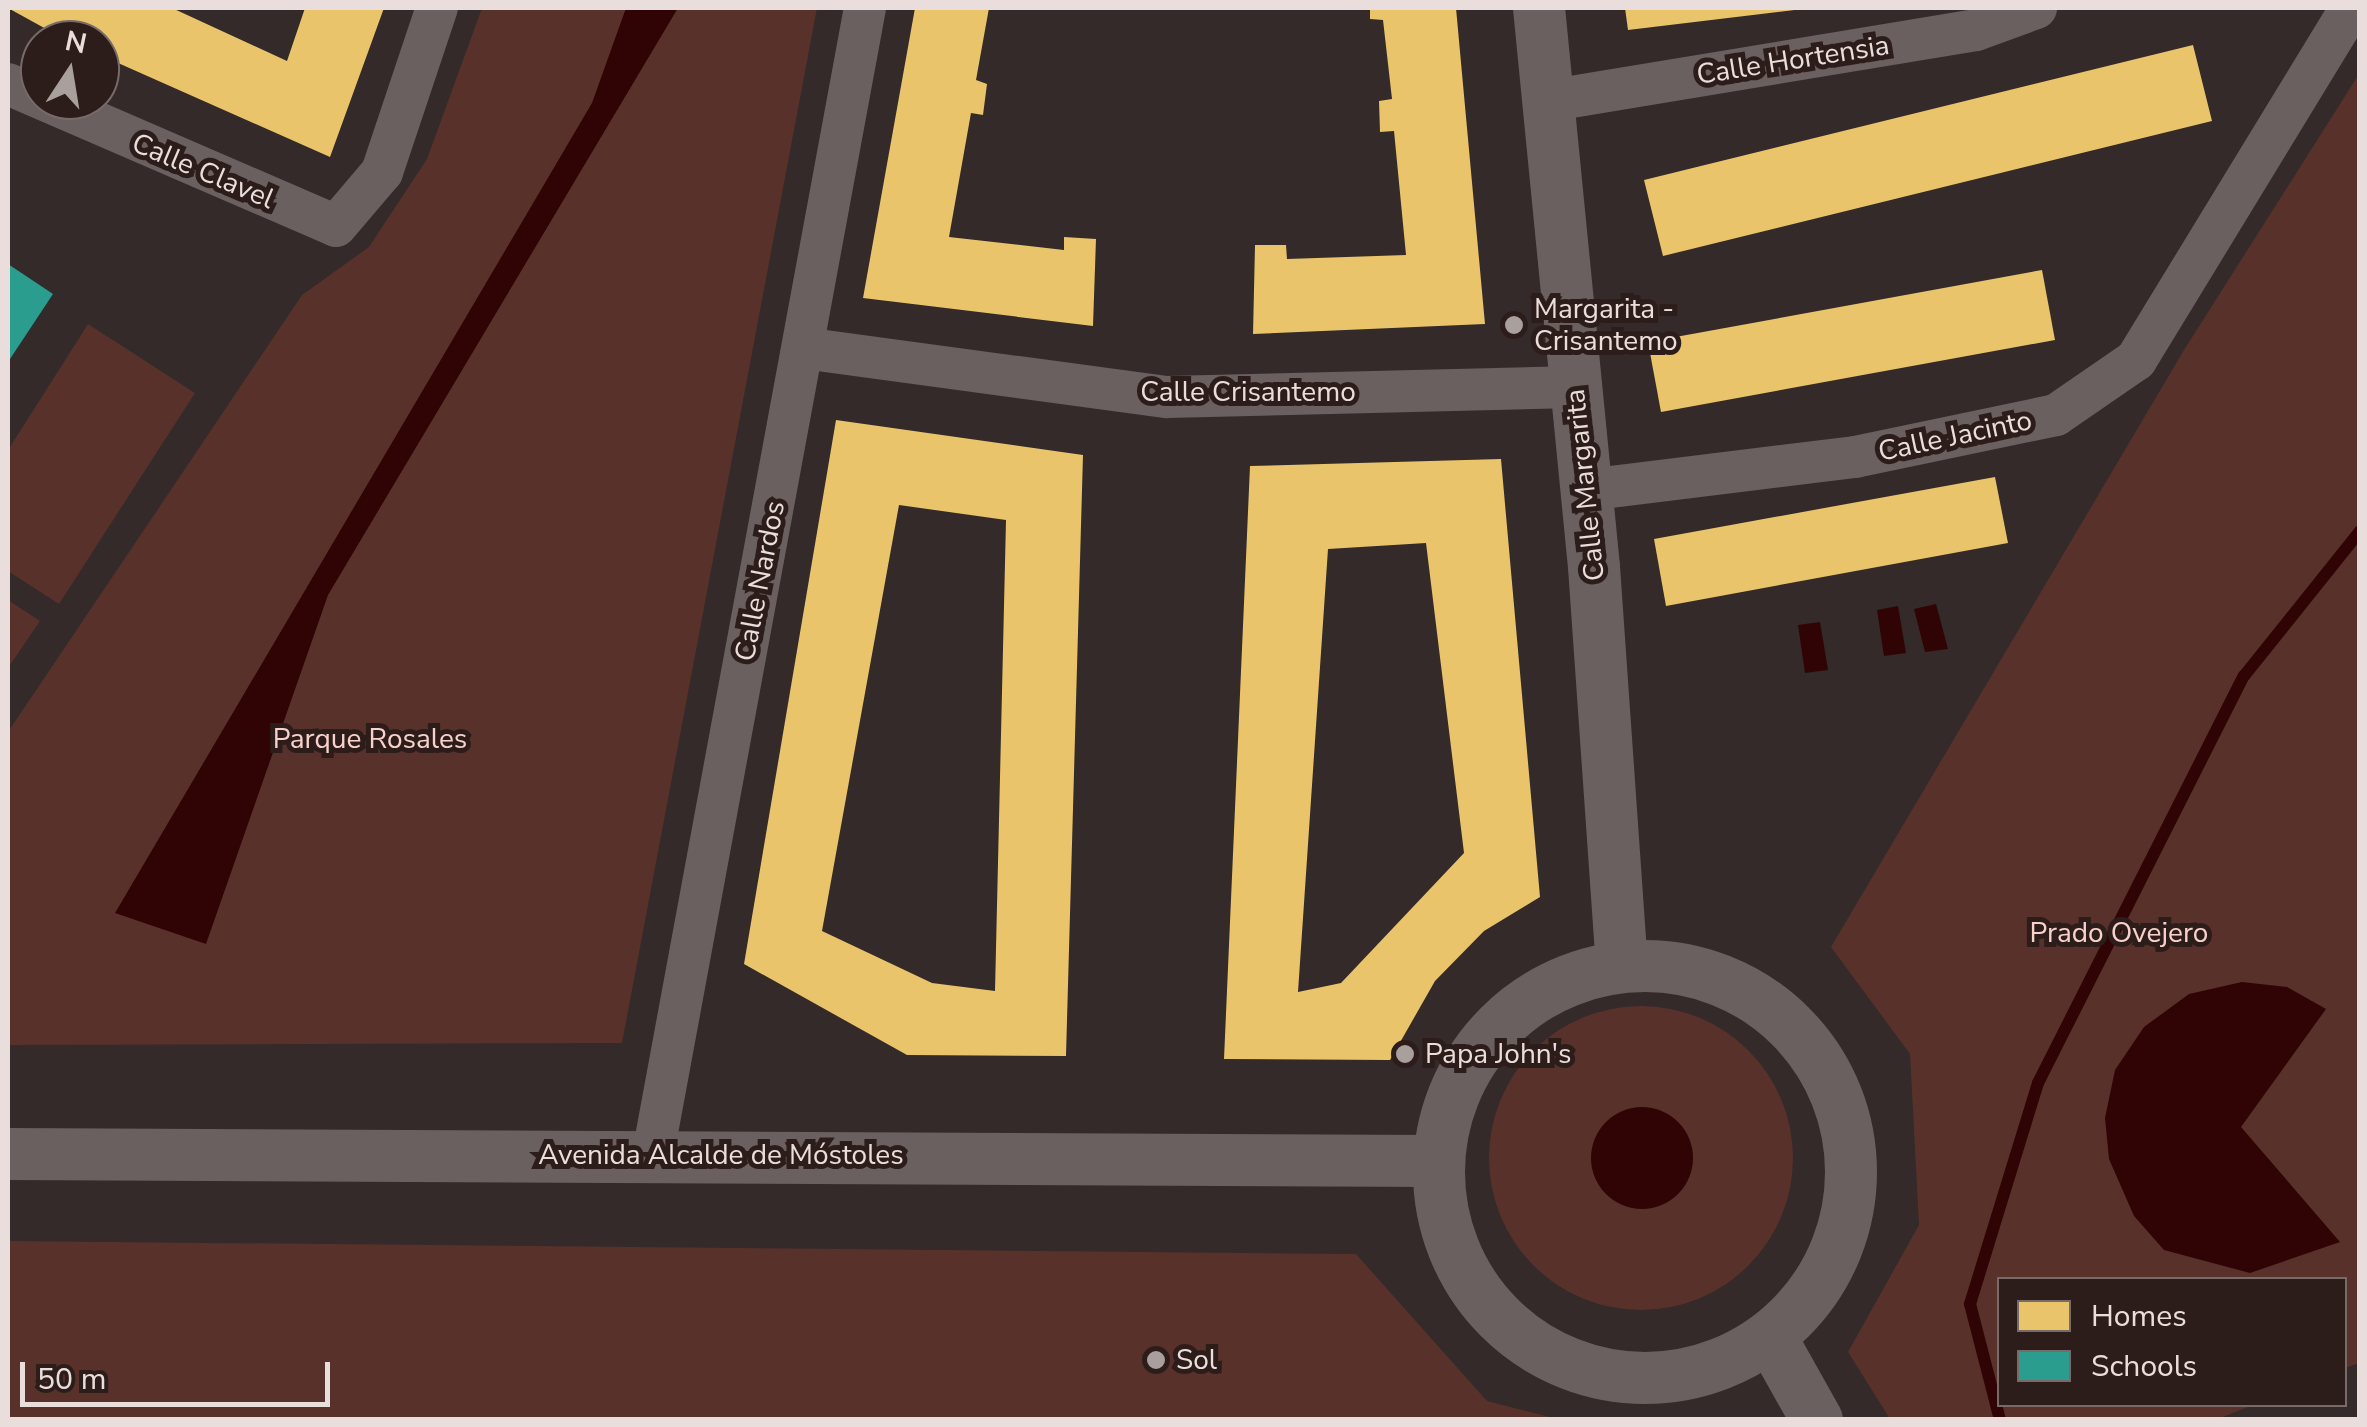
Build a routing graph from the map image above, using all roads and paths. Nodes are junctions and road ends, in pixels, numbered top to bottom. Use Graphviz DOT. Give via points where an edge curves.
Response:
graph roads {
  1 [pos="438,8"];
  2 [pos="865,8"];
  3 [pos="1538,8"];
  4 [pos="2036,8"];
  5 [pos="2350,8"];
  6 [pos="8,84"];
  7 [pos="1547,101"];
  8 [pos="803,348"];
  9 [pos="1575,387"];
  10 [pos="1586,490"];
  11 [pos="1622,963"];
  12 [pos="8,1154"];
  13 [pos="653,1154"];
  14 [pos="1435,1161"];
  15 [pos="1771,1338"];
  16 [pos="1817,1420"];
  1 -- 6 [label="street, Calle Clavel" via="382,172 336,226"];
  2 -- 8 [label="street, Calle Nardos"];
  3 -- 7 [label="street, Calle Margarita"];
  4 -- 7 [label="street, Calle Hortensia" via="1976,30"];
  5 -- 10 [label="street, Calle Jacinto" via="2136,360 2056,415 1854,456"];
  7 -- 9 [label="street, Calle Margarita"];
  8 -- 9 [label="street, Calle Crisantemo" via="1166,397"];
  8 -- 13 [label="street, Calle Nardos"];
  9 -- 10 [label="street, Calle Margarita"];
  10 -- 11 [label="street, Calle Margarita"];
  11 -- 14 [label="street" via="1530,996 1463,1067"];
  11 -- 15 [label="street" via="1704,971 1776,1009 1829,1072 1854,1150 1848,1221 1820,1286"];
  12 -- 13 [label="street, Avenida Alcalde de Móstoles"];
  13 -- 14 [label="street, Avenida Alcalde de Móstoles"];
  14 -- 15 [label="street" via="1448,1244 1492,1315 1554,1360 1628,1380 1703,1372"];
  15 -- 16 [label="street"];
}
